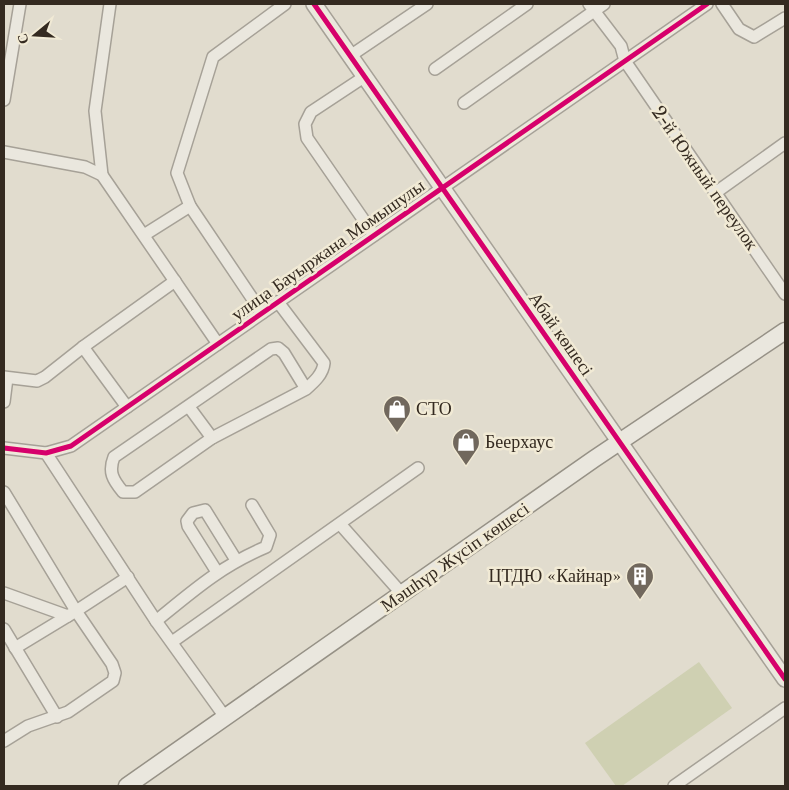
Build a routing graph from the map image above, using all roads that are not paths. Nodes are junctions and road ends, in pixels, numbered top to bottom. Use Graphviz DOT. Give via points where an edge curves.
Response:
graph roads {
  1 [pos="20,4"];
  2 [pos="110,4"];
  3 [pos="286,4"];
  4 [pos="314,4"];
  5 [pos="428,4"];
  6 [pos="527,4"];
  7 [pos="707,4"];
  8 [pos="722,4"];
  9 [pos="596,6"];
  10 [pos="785,18"];
  11 [pos="350,56"];
  12 [pos="625,61"];
  13 [pos="435,69"];
  14 [pos="364,76"];
  15 [pos="4,100"];
  16 [pos="464,103"];
  17 [pos="785,143"];
  18 [pos="4,152"];
  19 [pos="102,175"];
  20 [pos="442,188"];
  21 [pos="715,193"];
  22 [pos="190,206"];
  23 [pos="144,235"];
  24 [pos="374,235"];
  25 [pos="175,281"];
  26 [pos="785,294"];
  27 [pos="278,302"];
  28 [pos="262,313"];
  29 [pos="785,331"];
  30 [pos="218,344"];
  31 [pos="83,347"];
  32 [pos="6,378"];
  33 [pos="306,389"];
  34 [pos="4,402"];
  35 [pos="127,407"];
  36 [pos="189,407"];
  37 [pos="212,438"];
  38 [pos="620,442"];
  39 [pos="4,448"];
  40 [pos="46,453"];
  41 [pos="418,468"];
  42 [pos="4,492"];
  43 [pos="252,505"];
  44 [pos="340,524"];
  45 [pos="236,560"];
  46 [pos="217,572"];
  47 [pos="128,577"];
  48 [pos="4,593"];
  49 [pos="402,594"];
  50 [pos="72,613"];
  51 [pos="156,621"];
  52 [pos="4,629"];
  53 [pos="172,642"];
  54 [pos="15,648"];
  55 [pos="785,679"];
  56 [pos="785,708"];
  57 [pos="57,717"];
  58 [pos="225,717"];
  59 [pos="4,741"];
  60 [pos="126,786"];
  61 [pos="674,786"];
  1 -- 15 [label="street"];
  2 -- 19 [label="street" via="95,111"];
  3 -- 22 [label="street" via="213,57 177,173"];
  4 -- 11 [label="street, Абай көшесі"];
  5 -- 11 [label="street"];
  6 -- 13 [label="street"];
  7 -- 12 [label="street, улица Бауыржана Момышулы"];
  8 -- 10 [label="street" via="739,30 754,37"];
  9 -- 12 [label="street, 2-й Южный переулок" via="622,46"];
  9 -- 16 [label="street"];
  11 -- 14 [label="street, Абай көшесі"];
  12 -- 20 [label="street, улица Бауыржана Момышулы"];
  12 -- 21 [label="street, 2-й Южный переулок"];
  14 -- 20 [label="street, Абай көшесі"];
  14 -- 24 [label="street" via="311,112 305,124 307,138"];
  17 -- 21 [label="street"];
  18 -- 19 [label="street" via="86,167"];
  19 -- 23 [label="street"];
  20 -- 24 [label="street, улица Бауыржана Момышулы"];
  20 -- 38 [label="street, Абай көшесі"];
  21 -- 26 [label="street, 2-й Южный переулок"];
  22 -- 23 [label="street"];
  22 -- 28 [label="street"];
  23 -- 25 [label="street"];
  24 -- 27 [label="street, улица Бауыржана Момышулы"];
  25 -- 30 [label="street"];
  25 -- 31 [label="street"];
  27 -- 28 [label="street, улица Бауыржана Момышулы"];
  27 -- 33 [label="street" via="324,363 323,369"];
  28 -- 30 [label="street, улица Бауыржана Момышулы"];
  29 -- 38 [label="main road, Мәшһүр Жүсіп көшесі"];
  30 -- 35 [label="street, улица Бауыржана Момышулы"];
  31 -- 32 [label="street" via="37,381"];
  31 -- 35 [label="street"];
  32 -- 34 [label="street"];
  33 -- 36 [label="street" via="284,353 278,348 271,349"];
  33 -- 37 [label="street"];
  35 -- 40 [label="street, улица Бауыржана Момышулы" via="70,446"];
  36 -- 37 [label="street"];
  36 -- 37 [label="street" via="114,458 110,467 113,479 123,492 135,492"];
  38 -- 49 [label="main road, Мәшһүр Жүсіп көшесі"];
  38 -- 55 [label="street, Абай көшесі"];
  39 -- 40 [label="street, улица Бауыржана Момышулы"];
  40 -- 47 [label="street"];
  41 -- 44 [label="street"];
  42 -- 50 [label="street"];
  43 -- 45 [label="street" via="270,534 270,541 266,547"];
  44 -- 49 [label="street"];
  44 -- 53 [label="street"];
  45 -- 46 [label="street"];
  45 -- 46 [label="street" via="205,510 193,513 187,521 188,526"];
  46 -- 51 [label="street"];
  47 -- 50 [label="street"];
  47 -- 51 [label="street"];
  48 -- 50 [label="street"];
  49 -- 58 [label="main road, Мәшһүр Жүсіп көшесі"];
  50 -- 54 [label="street"];
  50 -- 57 [label="street" via="112,664 115,673 113,681"];
  51 -- 53 [label="street"];
  52 -- 54 [label="street"];
  53 -- 58 [label="street"];
  54 -- 57 [label="street"];
  56 -- 61 [label="street"];
  57 -- 59 [label="street" via="28,726"];
  58 -- 60 [label="main road, Мәшһүр Жүсіп көшесі"];
}
